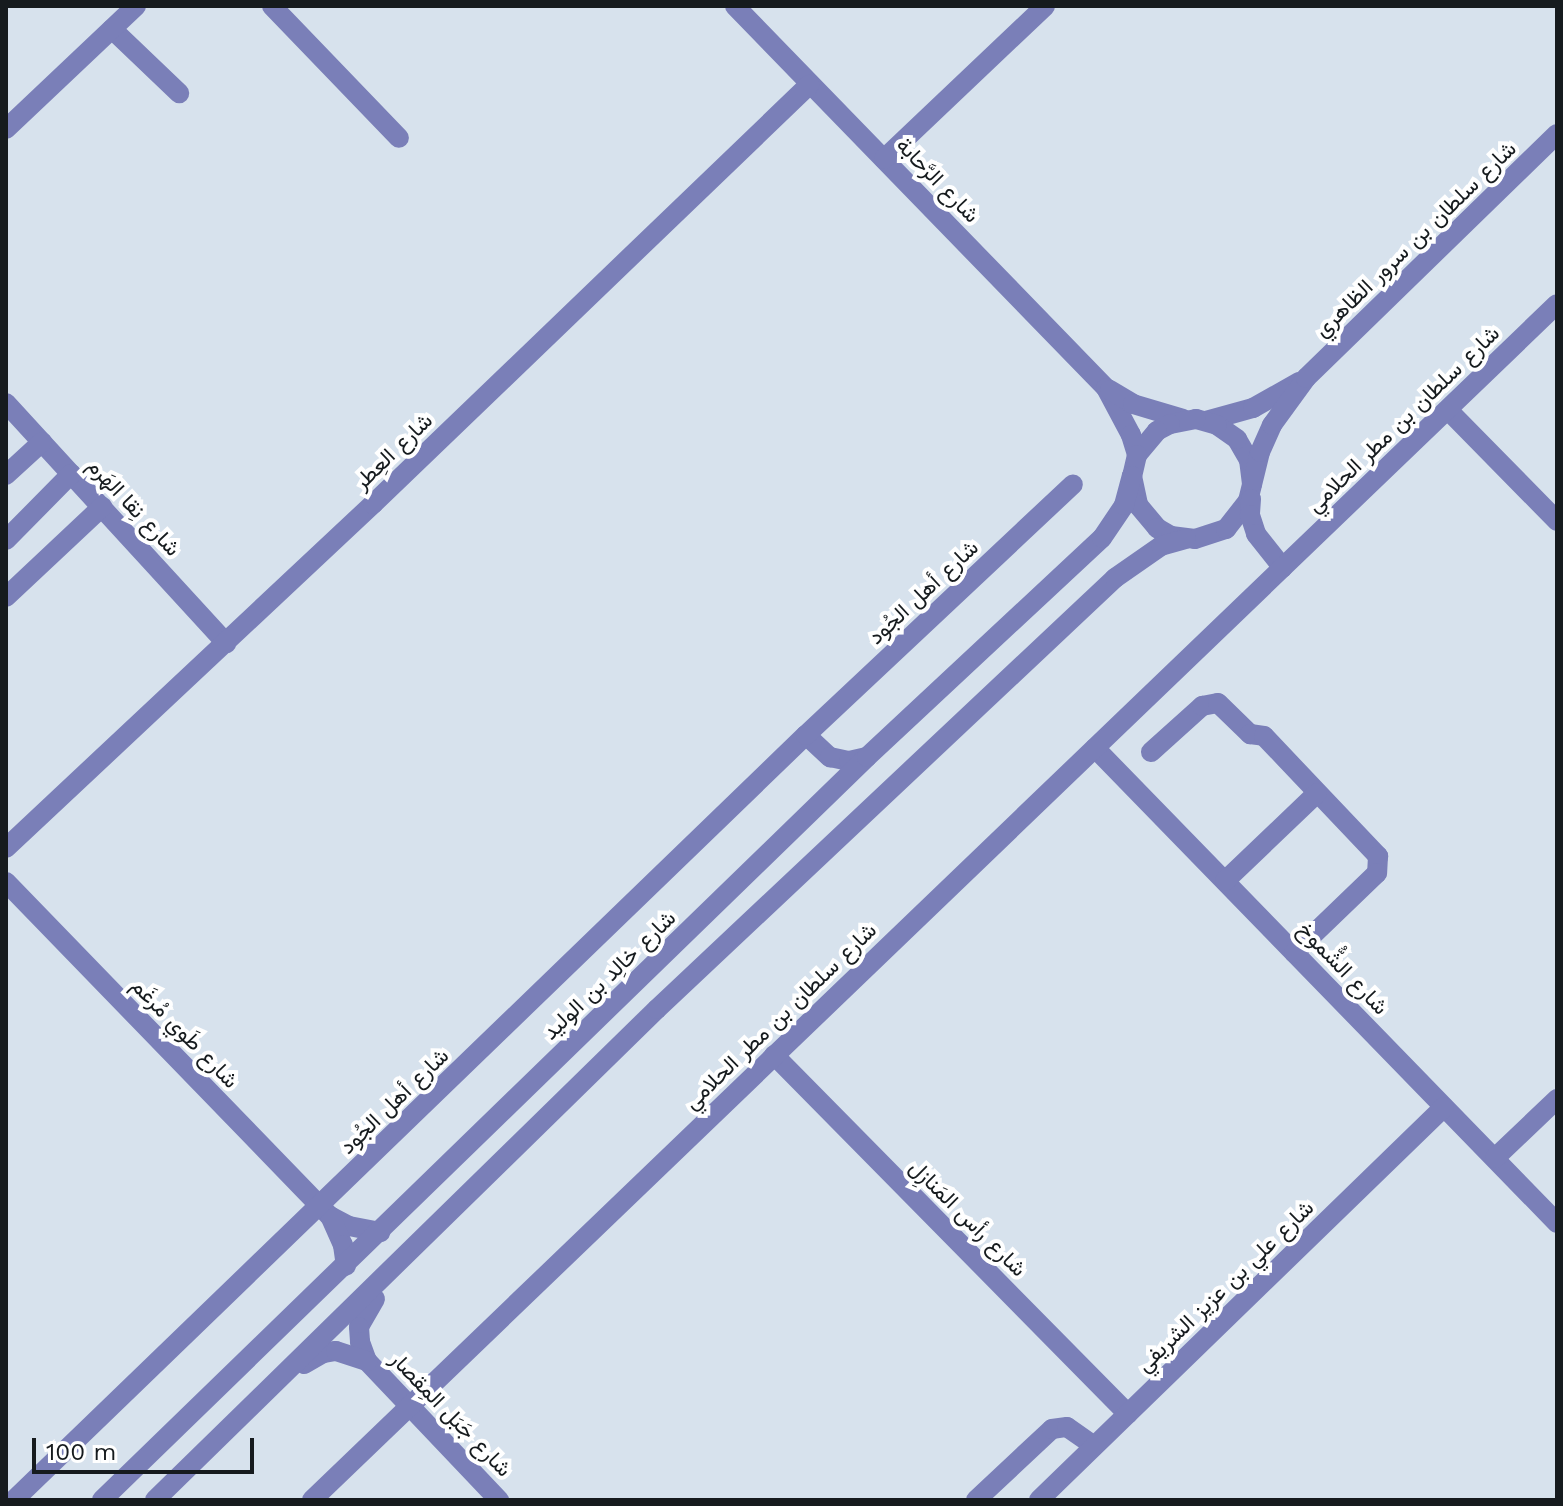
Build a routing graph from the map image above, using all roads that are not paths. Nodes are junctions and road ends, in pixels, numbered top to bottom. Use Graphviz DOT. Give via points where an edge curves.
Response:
graph roads {
  1 [pos="136,6"];
  2 [pos="272,6"];
  3 [pos="735,6"];
  4 [pos="1045,6"];
  5 [pos="112,29"];
  6 [pos="809,85"];
  7 [pos="179,93"];
  8 [pos="6,129"];
  9 [pos="1557,134"];
  10 [pos="399,138"];
  11 [pos="884,159"];
  12 [pos="1557,304"];
  13 [pos="1306,378"];
  14 [pos="1106,388"];
  15 [pos="6,403"];
  16 [pos="1448,410"];
  17 [pos="1185,420"];
  18 [pos="1206,421"];
  19 [pos="42,442"];
  20 [pos="1137,455"];
  21 [pos="71,474"];
  22 [pos="6,475"];
  23 [pos="1132,476"];
  24 [pos="1073,484"];
  25 [pos="1252,487"];
  26 [pos="102,507"];
  27 [pos="1557,521"];
  28 [pos="1195,538"];
  29 [pos="6,540"];
  30 [pos="1261,544"];
  31 [pos="1283,568"];
  32 [pos="6,597"];
  33 [pos="226,643"];
  34 [pos="806,735"];
  35 [pos="1095,748"];
  36 [pos="822,752"];
  37 [pos="1151,752"];
  38 [pos="867,757"];
  39 [pos="1317,793"];
  40 [pos="827,798"];
  41 [pos="6,848"];
  42 [pos="1225,881"];
  43 [pos="6,882"];
  44 [pos="666,953"];
  45 [pos="1294,953"];
  46 [pos="657,1009"];
  47 [pos="774,1055"];
  48 [pos="1557,1099"];
  49 [pos="1444,1107"];
  50 [pos="1495,1158"];
  51 [pos="325,1211"];
  52 [pos="1557,1223"];
  53 [pos="380,1232"];
  54 [pos="405,1258"];
  55 [pos="346,1266"];
  56 [pos="367,1361"];
  57 [pos="256,1403"];
  58 [pos="410,1406"];
  59 [pos="1128,1414"];
  60 [pos="1094,1446"];
  61 [pos="14,1500"];
  62 [pos="102,1500"];
  63 [pos="155,1500"];
  64 [pos="312,1500"];
  65 [pos="499,1500"];
  66 [pos="976,1500"];
  67 [pos="1039,1500"];
  1 -- 5 [label="street"];
  2 -- 10 [label="street"];
  3 -- 6 [label="street, شارع الرَّحابة"];
  4 -- 11 [label="street"];
  5 -- 7 [label="street"];
  5 -- 8 [label="street"];
  6 -- 11 [label="street, شارع الرَّحابة"];
  6 -- 33 [label="street, شارع العِطر"];
  9 -- 13 [label="street, شارع سلطان بن سرور الظاهري"];
  11 -- 14 [label="street, شارع الرَّحابة"];
  12 -- 16 [label="street, شارع سلطان بن مطر الحلامي"];
  13 -- 18 [label="street, شارع سلطان بن سرور الظاهري" via="1253,408"];
  13 -- 25 [label="street, شارع سلطان بن سرور الظاهري" via="1272,425"];
  14 -- 17 [label="street, شارع الرَّحابة" via="1133,404"];
  14 -- 20 [label="street, شارع الرَّحابة"];
  15 -- 19 [label="street, شارع نِقا الهَرم"];
  16 -- 27 [label="street"];
  16 -- 31 [label="street, شارع سلطان بن مطر الحلامي"];
  17 -- 18 [label="street"];
  17 -- 20 [label="street" via="1157,431"];
  18 -- 25 [label="street" via="1228,431 1244,449"];
  19 -- 21 [label="street, شارع نِقا الهَرم"];
  19 -- 22 [label="street"];
  20 -- 23 [label="street"];
  21 -- 26 [label="street, شارع نِقا الهَرم"];
  21 -- 29 [label="street"];
  23 -- 28 [label="street" via="1146,518 1171,536"];
  23 -- 38 [label="street, شارع خالِد بن الوليد" via="1124,505 1102,538"];
  24 -- 34 [label="street, شارع أهل الجُود"];
  25 -- 28 [label="street" via="1235,521"];
  25 -- 30 [label="street" via="1250,515"];
  26 -- 32 [label="street"];
  26 -- 33 [label="street, شارع نِقا الهَرم"];
  28 -- 30 [label="street" via="1241,536"];
  28 -- 46 [label="street" via="1161,546 1115,578"];
  30 -- 31 [label="street"];
  31 -- 35 [label="street, شارع سلطان بن مطر الحلامي"];
  33 -- 41 [label="street, شارع العِطر"];
  34 -- 36 [label="street"];
  34 -- 51 [label="street, شارع أهل الجُود"];
  35 -- 42 [label="street, شارع الشُّموخ"];
  35 -- 47 [label="street, شارع سلطان بن مطر الحلامي"];
  36 -- 38 [label="street" via="839,760"];
  36 -- 40 [label="street" via="830,775"];
  37 -- 39 [label="street" via="1202,706 1218,703 1250,734 1264,736"];
  38 -- 40 [label="street, شارع خالِد بن الوليد"];
  39 -- 42 [label="street"];
  39 -- 45 [label="street" via="1378,856 1380,866"];
  40 -- 44 [label="street, شارع خالِد بن الوليد"];
  42 -- 45 [label="street, شارع الشُّموخ"];
  43 -- 51 [label="street, شارع طَوي مُرغَم"];
  44 -- 46 [label="street" via="678,968 661,992"];
  44 -- 53 [label="street, شارع خالِد بن الوليد"];
  45 -- 49 [label="street, شارع الشُّموخ"];
  46 -- 54 [label="street"];
  47 -- 58 [label="street, شارع سلطان بن مطر الحلامي"];
  47 -- 59 [label="street, شارع رأس المَنازِل"];
  48 -- 50 [label="street"];
  49 -- 50 [label="street, شارع الشُّموخ"];
  49 -- 59 [label="street, شارع علي بن عزيز الشريفي"];
  50 -- 52 [label="street, شارع الشُّموخ"];
  51 -- 53 [label="street, شارع طَوي مُرغَم" via="359,1229"];
  51 -- 55 [label="street, شارع طَوي مُرغَم" via="340,1235"];
  51 -- 61 [label="street, شارع أهل الجُود"];
  53 -- 55 [label="street, شارع خالِد بن الوليد"];
  54 -- 56 [label="street, شارع جَبَل المِقصار" via="359,1327"];
  54 -- 57 [label="street"];
  55 -- 62 [label="street, شارع خالِد بن الوليد"];
  56 -- 57 [label="street, شارع جَبَل المِقصار" via="336,1351 323,1353"];
  56 -- 58 [label="street, شارع جَبَل المِقصار"];
  57 -- 63 [label="street"];
  58 -- 64 [label="street, شارع سلطان بن مطر الحلامي"];
  58 -- 65 [label="street, شارع جَبَل المِقصار"];
  59 -- 60 [label="street, شارع علي بن عزيز الشريفي"];
  60 -- 66 [label="street" via="1067,1427 1052,1429"];
  60 -- 67 [label="street, شارع علي بن عزيز الشريفي"];
}
